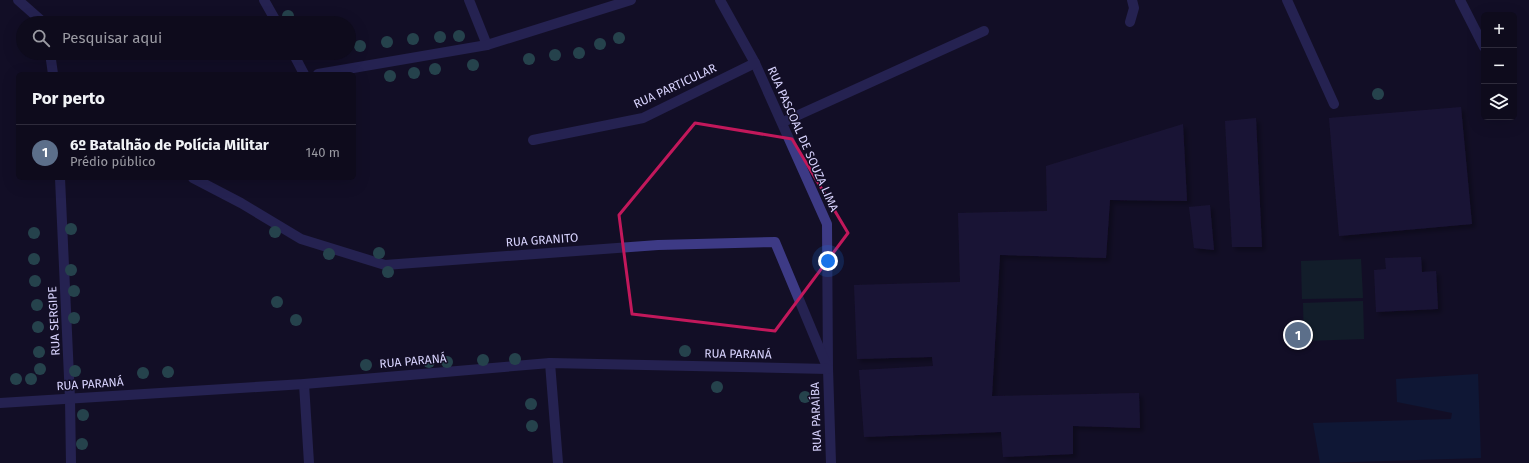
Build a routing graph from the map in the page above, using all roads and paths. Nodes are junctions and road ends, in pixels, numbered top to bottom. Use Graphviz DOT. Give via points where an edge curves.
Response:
graph roads {
  1 [pos="18,0"];
  2 [pos="264,0"];
  3 [pos="469,0"];
  4 [pos="631,0"];
  5 [pos="720,0"];
  6 [pos="1132,0"];
  7 [pos="1287,0"];
  8 [pos="1460,0"];
  9 [pos="36,16"];
  10 [pos="273,16"];
  11 [pos="1130,22"];
  12 [pos="984,30"];
  13 [pos="1481,41"];
  14 [pos="487,45"];
  15 [pos="51,60"];
  16 [pos="297,60"];
  17 [pos="755,63"];
  18 [pos="53,72"];
  19 [pos="303,72"];
  20 [pos="330,72"];
  21 [pos="1334,104"];
  22 [pos="783,122"];
  23 [pos="533,140"];
  24 [pos="60,180"];
  25 [pos="197,180"];
  26 [pos="550,362"];
  27 [pos="828,369"];
  28 [pos="304,384"];
  29 [pos="70,399"];
  30 [pos="0,403"];
  31 [pos="72,463"];
  32 [pos="309,463"];
  33 [pos="558,463"];
  34 [pos="831,463"];
  1 -- 9 [label="street"];
  2 -- 10 [label="street"];
  3 -- 14 [label="street"];
  4 -- 14 [label="street"];
  5 -- 17 [label="street, RUA PASCOAL DE SOUZA LIMA"];
  6 -- 11 [label="street" via="1134,8"];
  7 -- 21 [label="street"];
  8 -- 13 [label="street"];
  12 -- 22 [label="street"];
  14 -- 20 [label="street"];
  15 -- 18 [label="street"];
  16 -- 19 [label="street"];
  17 -- 22 [label="street, RUA PASCOAL DE SOUZA LIMA"];
  17 -- 23 [label="street, RUA PARTICULAR" via="643,118"];
  22 -- 27 [label="street, RUA PASCOAL DE SOUZA LIMA" via="827,224"];
  24 -- 29 [label="street, RUA SERGIPE"];
  25 -- 27 [label="street, RUA GRANITO" via="301,239 385,265 658,245 775,242"];
  26 -- 27 [label="street, RUA PARANÁ"];
  26 -- 28 [label="street, RUA PARANÁ"];
  26 -- 33 [label="street"];
  27 -- 34 [label="street, RUA PARAÍBA"];
  28 -- 29 [label="street, RUA PARANÁ"];
  28 -- 32 [label="street"];
  29 -- 30 [label="street, RUA PARANÁ"];
  29 -- 31 [label="street, RUA SERGIPE"];
}
